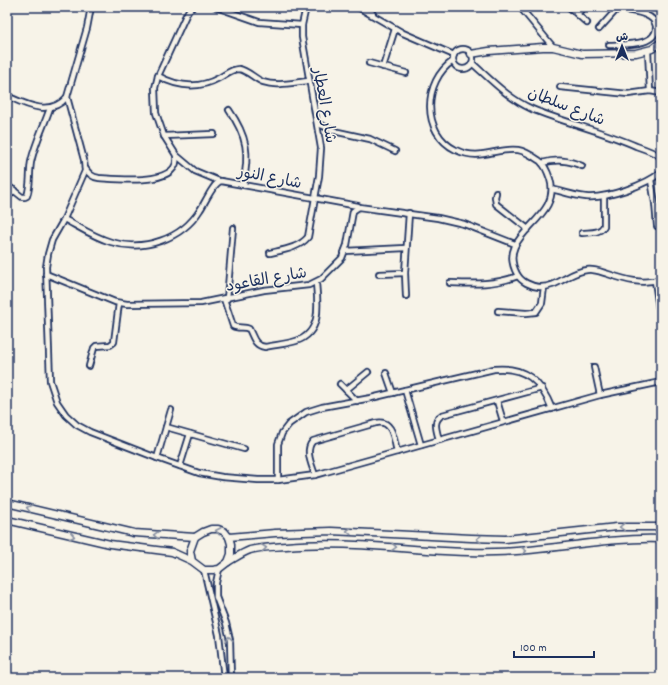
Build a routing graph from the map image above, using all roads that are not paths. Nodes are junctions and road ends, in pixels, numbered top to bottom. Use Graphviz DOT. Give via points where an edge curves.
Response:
graph roads {
  1 [pos="91,7"];
  2 [pos="194,7"];
  3 [pos="216,7"];
  4 [pos="306,7"];
  5 [pos="358,7"];
  6 [pos="367,7"];
  7 [pos="520,7"];
  8 [pos="569,7"];
  9 [pos="584,7"];
  10 [pos="617,8"];
  11 [pos="577,14"];
  12 [pos="376,17"];
  13 [pos="586,23"];
  14 [pos="302,25"];
  15 [pos="395,29"];
  16 [pos="600,29"];
  17 [pos="661,42"];
  18 [pos="609,45"];
  19 [pos="553,47"];
  20 [pos="648,51"];
  21 [pos="471,54"];
  22 [pos="454,55"];
  23 [pos="453,61"];
  24 [pos="369,63"];
  25 [pos="472,63"];
  26 [pos="383,67"];
  27 [pos="406,73"];
  28 [pos="158,76"];
  29 [pos="309,81"];
  30 [pos="560,87"];
  31 [pos="650,91"];
  32 [pos="661,93"];
  33 [pos="7,96"];
  34 [pos="67,97"];
  35 [pos="50,108"];
  36 [pos="229,110"];
  37 [pos="318,124"];
  38 [pos="214,134"];
  39 [pos="164,136"];
  40 [pos="395,151"];
  41 [pos="176,155"];
  42 [pos="661,157"];
  43 [pos="542,162"];
  44 [pos="582,166"];
  45 [pos="85,168"];
  46 [pos="661,172"];
  47 [pos="651,180"];
  48 [pos="219,181"];
  49 [pos="243,184"];
  50 [pos="7,185"];
  51 [pos="552,189"];
  52 [pos="14,190"];
  53 [pos="496,193"];
  54 [pos="604,196"];
  55 [pos="7,198"];
  56 [pos="316,198"];
  57 [pos="359,206"];
  58 [pos="409,214"];
  59 [pos="64,219"];
  60 [pos="657,226"];
  61 [pos="233,228"];
  62 [pos="528,229"];
  63 [pos="582,233"];
  64 [pos="515,244"];
  65 [pos="406,248"];
  66 [pos="345,251"];
  67 [pos="270,253"];
  68 [pos="405,273"];
  69 [pos="46,274"];
  70 [pos="379,274"];
  71 [pos="518,276"];
  72 [pos="661,279"];
  73 [pos="654,281"];
  74 [pos="316,283"];
  75 [pos="450,283"];
  76 [pos="544,287"];
  77 [pos="406,296"];
  78 [pos="225,299"];
  79 [pos="119,303"];
  80 [pos="659,309"];
  81 [pos="498,311"];
  82 [pos="89,366"];
  83 [pos="594,367"];
  84 [pos="368,372"];
  85 [pos="386,373"];
  86 [pos="661,382"];
  87 [pos="340,384"];
  88 [pos="542,388"];
  89 [pos="346,390"];
  90 [pos="405,390"];
  91 [pos="393,393"];
  92 [pos="600,395"];
  93 [pos="357,401"];
  94 [pos="497,401"];
  95 [pos="552,409"];
  96 [pos="171,410"];
  97 [pos="503,421"];
  98 [pos="166,427"];
  99 [pos="190,434"];
  100 [pos="439,440"];
  101 [pos="421,445"];
  102 [pos="244,449"];
  103 [pos="398,452"];
  104 [pos="157,458"];
  105 [pos="180,466"];
  106 [pos="315,475"];
  107 [pos="278,480"];
  108 [pos="7,503"];
  109 [pos="7,520"];
  110 [pos="661,527"];
  111 [pos="134,533"];
  112 [pos="195,537"];
  113 [pos="229,537"];
  114 [pos="661,539"];
  115 [pos="131,547"];
  116 [pos="192,561"];
  117 [pos="228,562"];
  118 [pos="219,569"];
  119 [pos="204,570"];
  120 [pos="224,677"];
  121 [pos="231,677"];
  1 -- 34 [label="street"];
  2 -- 28 [label="street" via="186,15"];
  3 -- 14 [label="street" via="259,22"];
  4 -- 14 [label="street, شارع العطار"];
  5 -- 12 [label="street"];
  6 -- 12 [label="street"];
  7 -- 19 [label="street"];
  8 -- 11 [label="street"];
  9 -- 11 [label="street"];
  10 -- 16 [label="street"];
  10 -- 18 [label="street" via="651,18 655,22 655,33 642,43"];
  11 -- 13 [label="street"];
  12 -- 15 [label="street"];
  14 -- 29 [label="street, شارع العطار"];
  15 -- 22 [label="street"];
  15 -- 26 [label="street"];
  17 -- 20 [label="street"];
  19 -- 20 [label="street" via="582,54"];
  19 -- 21 [label="street"];
  20 -- 31 [label="street"];
  21 -- 22 [label="street" via="459,50"];
  21 -- 25 [label="street"];
  22 -- 23 [label="street"];
  23 -- 25 [label="street" via="460,69 467,68"];
  23 -- 43 [label="street" via="447,65 437,80 431,99 434,129 447,145 466,154 519,150"];
  24 -- 26 [label="street"];
  25 -- 42 [label="street, شارع سلطان" via="500,89 522,104 544,114 626,141"];
  26 -- 27 [label="street"];
  28 -- 29 [label="street" via="175,84 194,86 212,82 231,70 238,69 270,84"];
  28 -- 39 [label="street" via="156,113"];
  29 -- 37 [label="street, شارع العطار"];
  30 -- 31 [label="street" via="632,94"];
  31 -- 32 [label="street"];
  33 -- 35 [label="street" via="43,109"];
  34 -- 35 [label="street" via="60,104"];
  34 -- 45 [label="street"];
  35 -- 52 [label="street" via="33,154 27,196 22,197"];
  36 -- 49 [label="street" via="238,123 247,153"];
  37 -- 40 [label="street" via="338,132 370,139"];
  37 -- 56 [label="street, شارع العطار" via="321,148"];
  38 -- 39 [label="street"];
  39 -- 41 [label="street"];
  41 -- 45 [label="street" via="176,166 172,171 151,178 99,178 93,177"];
  41 -- 48 [label="street" via="195,171"];
  43 -- 44 [label="street" via="556,159"];
  43 -- 51 [label="street" via="548,172"];
  45 -- 59 [label="street"];
  46 -- 47 [label="street"];
  47 -- 54 [label="street"];
  47 -- 60 [label="street"];
  48 -- 49 [label="street, شارع النور"];
  48 -- 59 [label="street, شارع النور" via="192,220 175,234 155,243 133,246 111,242"];
  49 -- 56 [label="street, شارع النور"];
  50 -- 52 [label="street"];
  51 -- 54 [label="street" via="584,197"];
  51 -- 62 [label="street" via="552,197 547,207"];
  52 -- 55 [label="street"];
  53 -- 62 [label="street" via="496,204"];
  54 -- 63 [label="street" via="604,226 600,231"];
  56 -- 57 [label="street, شارع النور"];
  56 -- 67 [label="street, شارع العطار" via="308,237 304,242"];
  57 -- 58 [label="street"];
  57 -- 66 [label="street, شارع القاعود" via="353,211"];
  58 -- 64 [label="street" via="464,224"];
  58 -- 65 [label="street"];
  59 -- 69 [label="street" via="50,247"];
  61 -- 78 [label="street"];
  62 -- 64 [label="street"];
  64 -- 71 [label="street" via="512,257"];
  65 -- 66 [label="street"];
  65 -- 68 [label="street"];
  66 -- 74 [label="street, شارع القاعود" via="342,258"];
  68 -- 70 [label="street"];
  68 -- 77 [label="street"];
  69 -- 79 [label="street, شارع القاعود"];
  69 -- 104 [label="street" via="50,374 57,402 71,420 83,429"];
  71 -- 75 [label="street" via="489,284"];
  71 -- 76 [label="street" via="527,283"];
  72 -- 73 [label="street"];
  73 -- 76 [label="street" via="632,281 598,270 586,270"];
  73 -- 80 [label="street"];
  74 -- 78 [label="street, شارع القاعود" via="264,290"];
  74 -- 78 [label="street" via="318,312 313,328 297,340 265,347 256,342 250,329 234,326"];
  76 -- 81 [label="street" via="542,303 536,312"];
  78 -- 79 [label="street, شارع القاعود" via="180,304"];
  79 -- 82 [label="street" via="114,342 110,345 96,346"];
  83 -- 92 [label="street"];
  84 -- 89 [label="street"];
  85 -- 91 [label="street"];
  86 -- 92 [label="street"];
  87 -- 89 [label="street"];
  88 -- 90 [label="street" via="524,373 501,368"];
  88 -- 94 [label="street"];
  88 -- 95 [label="street"];
  89 -- 93 [label="street"];
  90 -- 91 [label="street"];
  90 -- 101 [label="street"];
  91 -- 93 [label="street"];
  92 -- 95 [label="street"];
  93 -- 107 [label="street" via="313,409 289,424 278,444"];
  94 -- 97 [label="street"];
  94 -- 100 [label="street" via="439,417 435,425"];
  95 -- 97 [label="street"];
  96 -- 98 [label="street"];
  97 -- 100 [label="street"];
  98 -- 99 [label="street"];
  98 -- 104 [label="street"];
  99 -- 102 [label="street"];
  99 -- 105 [label="street"];
  100 -- 101 [label="street"];
  101 -- 103 [label="street"];
  103 -- 106 [label="street"];
  103 -- 106 [label="street" via="390,426 376,422 310,443 308,450"];
  104 -- 105 [label="street"];
  105 -- 107 [label="street" via="222,477"];
  106 -- 107 [label="street"];
  111 -- 108 [label="street, one-way"];
  109 -- 115 [label="street, one-way"];
  110 -- 113 [label="street, one-way" via="612,527 505,539 331,531"];
  112 -- 111 [label="street, one-way"];
  111 -- 115 [label="street"];
  113 -- 112 [label="street, one-way" via="221,530 214,529"];
  112 -- 116 [label="street" via="190,551"];
  113 -- 117 [label="street" via="232,549"];
  117 -- 114 [label="street, one-way" via="240,554 255,549 295,545 347,544 454,552 494,552 535,550 609,540"];
  115 -- 116 [label="street" via="172,552"];
  116 -- 119 [label="street"];
  117 -- 118 [label="street"];
  118 -- 119 [label="street"];
  121 -- 118 [label="street, one-way" via="230,640 216,597"];
  119 -- 120 [label="street" via="219,635"];
  120 -- 121 [label="street"];
}
